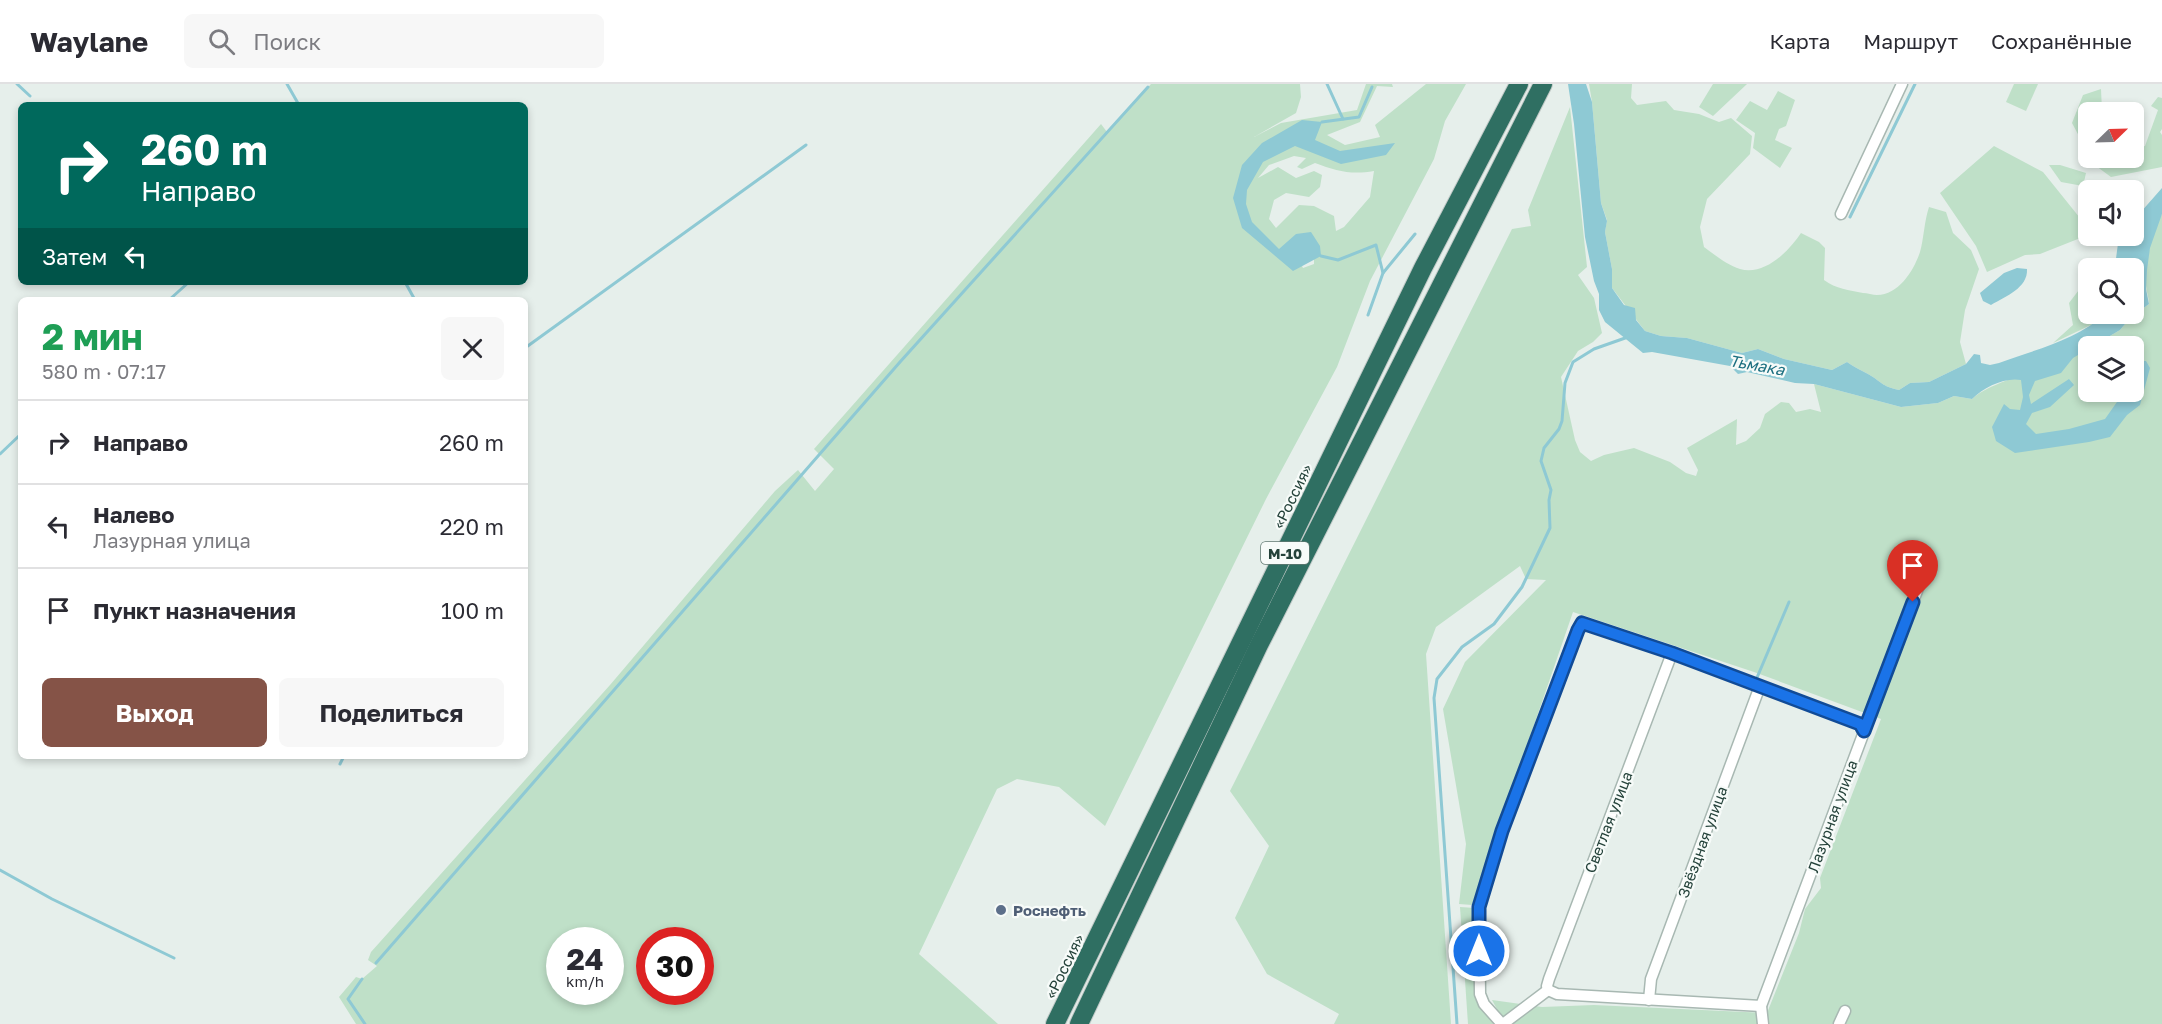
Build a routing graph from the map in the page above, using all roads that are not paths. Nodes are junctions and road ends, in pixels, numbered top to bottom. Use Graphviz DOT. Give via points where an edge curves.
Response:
graph roads {
  1 [pos="1520,84"];
  2 [pos="1902,84"];
  3 [pos="1541,87"];
  4 [pos="1841,214"];
  5 [pos="1929,559"];
  6 [pos="1672,653"];
  7 [pos="1760,686"];
  8 [pos="1864,731"];
  9 [pos="1548,990"];
  10 [pos="1649,1000"];
  11 [pos="1761,1006"];
  12 [pos="1845,1011"];
  13 [pos="1055,1024"];
  14 [pos="1078,1024"];
  15 [pos="1502,1024"];
  16 [pos="1763,1024"];
  17 [pos="1839,1024"];
  1 -- 13 [label="highway, «Россия» / М-10" via="1423,268"];
  2 -- 4 [label="street"];
  3 -- 14 [label="highway, М-10" via="1264,635"];
  5 -- 8 [label="street, Лазурная улица"];
  6 -- 7 [label="street"];
  6 -- 9 [label="street, Светлая улица"];
  6 -- 15 [label="street" via="1582,623 1578,630 1514,800 1479,907 1480,994"];
  7 -- 8 [label="street" via="1860,724"];
  7 -- 10 [label="street, Звёздная улица" via="1651,979"];
  8 -- 11 [label="street, Лазурная улица"];
  9 -- 10 [label="street" via="1557,994"];
  9 -- 15 [label="street"];
  10 -- 11 [label="street"];
  11 -- 16 [label="street"];
  12 -- 17 [label="street"];
}
